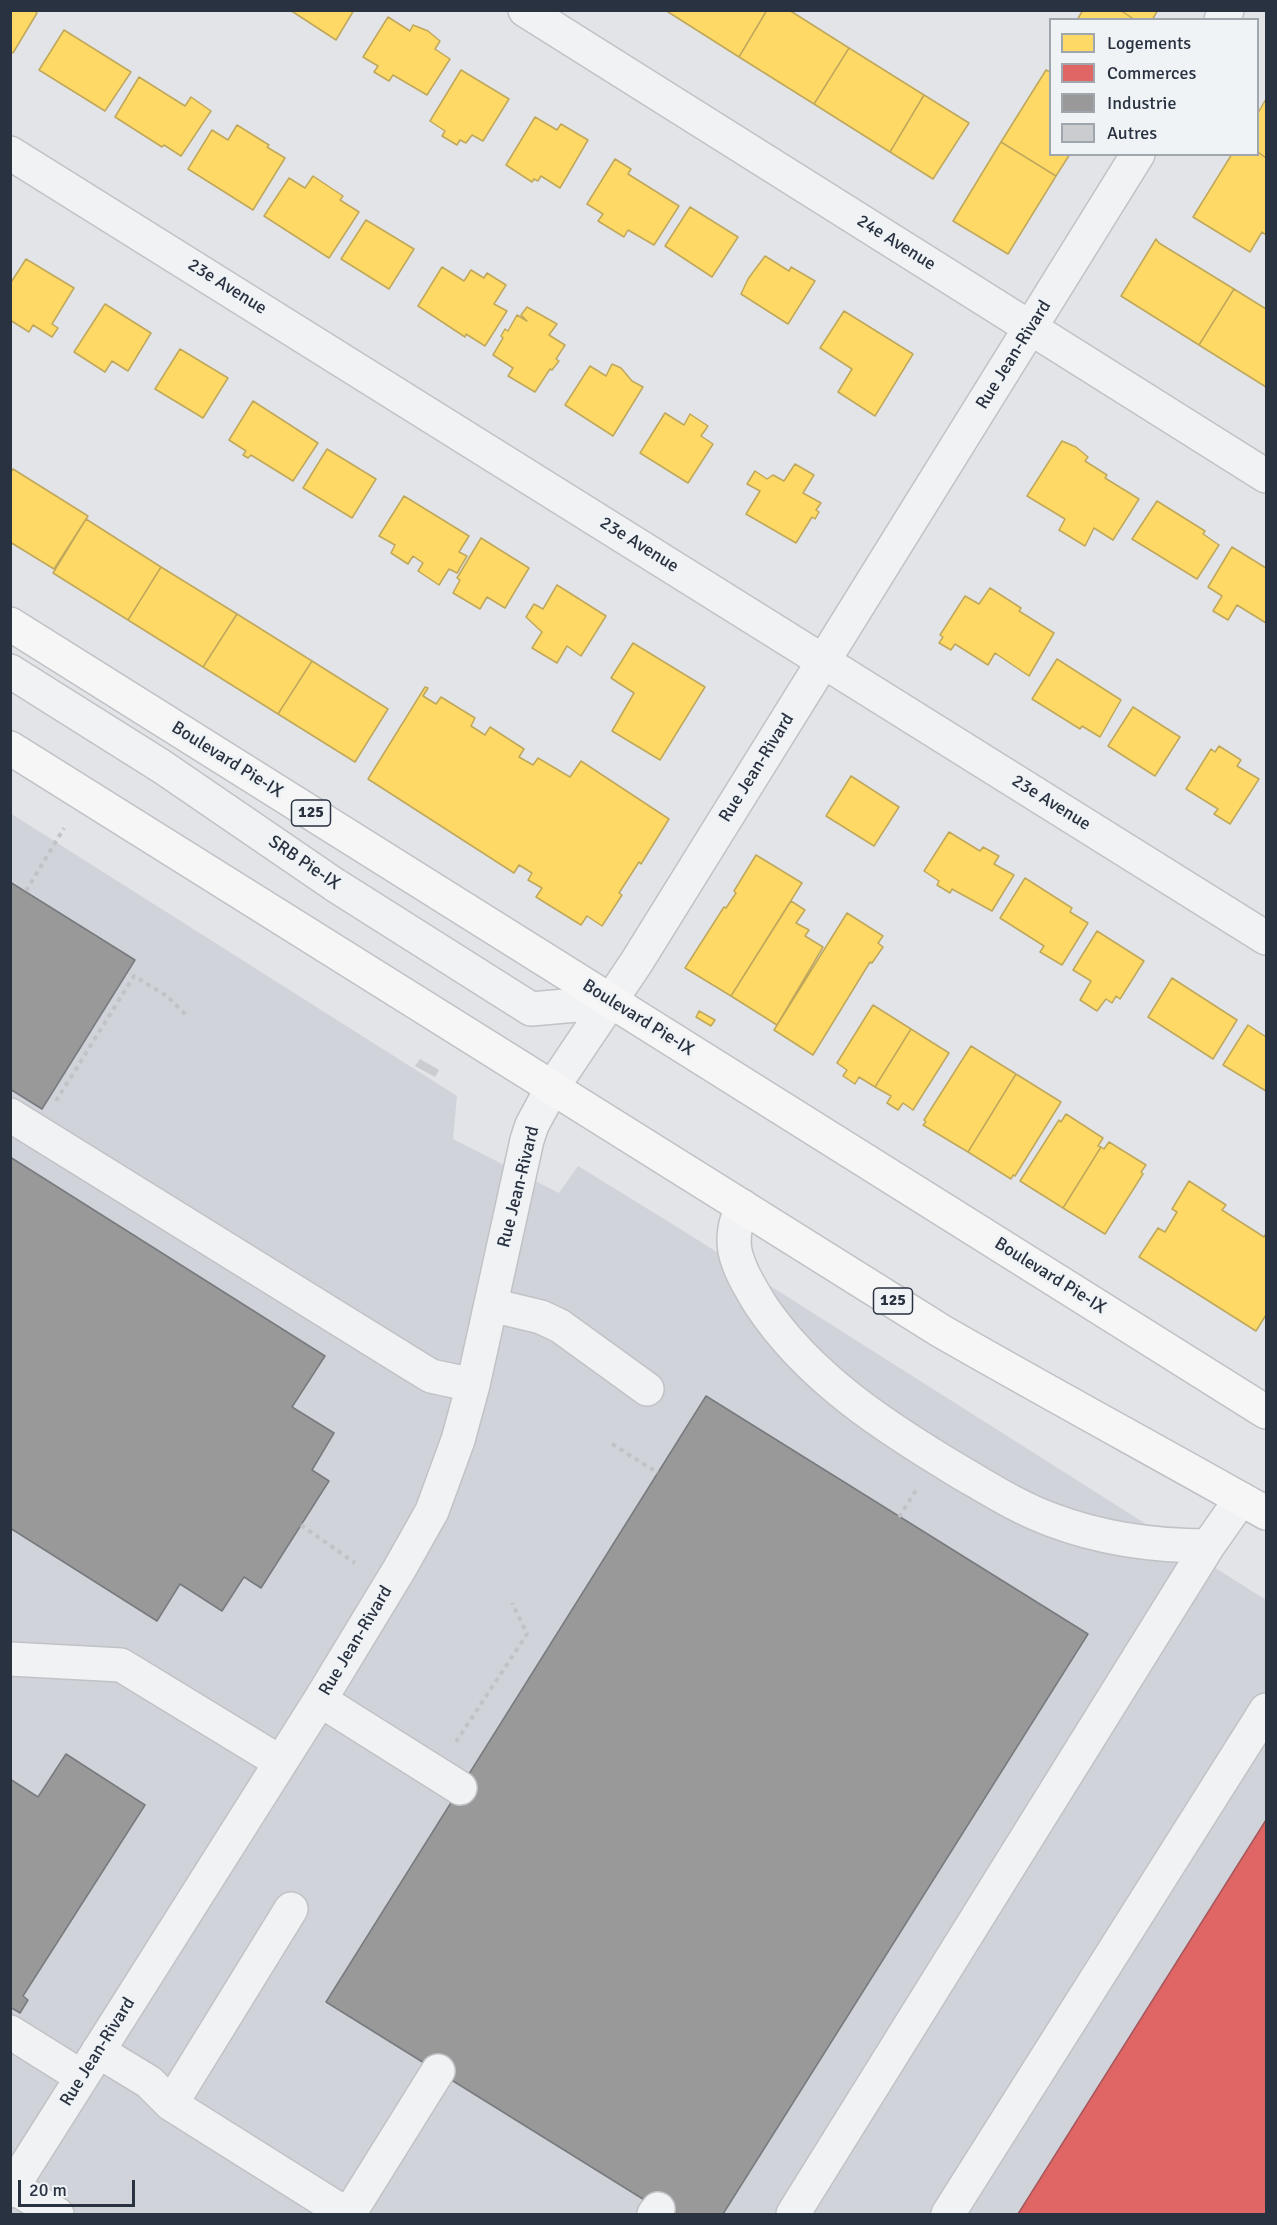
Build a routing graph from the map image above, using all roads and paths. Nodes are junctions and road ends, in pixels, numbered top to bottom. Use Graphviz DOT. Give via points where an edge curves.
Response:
graph roads {
  1 [pos="525,10"];
  2 [pos="10,153"];
  3 [pos="1137,156"];
  4 [pos="1031,328"];
  5 [pos="1266,476"];
  6 [pos="10,624"];
  7 [pos="824,660"];
  8 [pos="10,671"];
  9 [pos="10,748"];
  10 [pos="64,828"];
  11 [pos="26,891"];
  12 [pos="1266,938"];
  13 [pos="611,1002"];
  14 [pos="186,1015"];
  15 [pos="552,1088"];
  16 [pos="56,1102"];
  17 [pos="10,1115"];
  18 [pos="742,1206"];
  19 [pos="491,1305"];
  20 [pos="473,1385"];
  21 [pos="647,1389"];
  22 [pos="1266,1412"];
  23 [pos="612,1444"];
  24 [pos="658,1473"];
  25 [pos="918,1485"];
  26 [pos="1254,1506"];
  27 [pos="899,1517"];
  28 [pos="301,1525"];
  29 [pos="1208,1546"];
  30 [pos="355,1563"];
  31 [pos="512,1603"];
  32 [pos="10,1659"];
  33 [pos="320,1700"];
  34 [pos="1266,1710"];
  35 [pos="280,1762"];
  36 [pos="448,1780"];
  37 [pos="291,1909"];
  38 [pos="10,2032"];
  39 [pos="90,2064"];
  40 [pos="438,2071"];
  41 [pos="171,2104"];
  42 [pos="11,2187"];
  43 [pos="57,2214"];
  44 [pos="347,2214"];
  45 [pos="793,2214"];
  46 [pos="948,2214"];
  1 -- 4 [label="street, 24e Avenue"];
  2 -- 7 [label="street, 23e Avenue"];
  3 -- 4 [label="street, Rue Jean-Rivard"];
  4 -- 5 [label="street, 24e Avenue"];
  4 -- 7 [label="street, Rue Jean-Rivard"];
  6 -- 13 [label="main road, Boulevard Pie-IX / 125"];
  7 -- 12 [label="street, 23e Avenue"];
  7 -- 13 [label="street, Rue Jean-Rivard"];
  8 -- 13 [label="street, SRB Pie-IX" via="531,1009"];
  9 -- 15 [label="main road, 125"];
  10 -- 11 [label="path"];
  13 -- 15 [label="street, Rue Jean-Rivard"];
  13 -- 22 [label="main road, Boulevard Pie-IX / 125"];
  14 -- 16 [label="path" via="167,996 134,976"];
  15 -- 18 [label="main road, 125"];
  15 -- 19 [label="street, Rue Jean-Rivard" via="527,1140"];
  17 -- 20 [label="street" via="431,1376"];
  18 -- 26 [label="main road, 125" via="941,1331"];
  18 -- 29 [label="street" via="736,1221 735,1249 740,1267 764,1309 824,1377 886,1425 1024,1509 1121,1539"];
  19 -- 20 [label="street, Rue Jean-Rivard"];
  19 -- 21 [label="street" via="541,1317 560,1326"];
  20 -- 33 [label="street, Rue Jean-Rivard" via="432,1511"];
  23 -- 24 [label="path"];
  25 -- 27 [label="path"];
  26 -- 29 [label="street"];
  28 -- 30 [label="path"];
  29 -- 45 [label="street"];
  31 -- 36 [label="path" via="527,1634"];
  32 -- 35 [label="street" via="121,1665"];
  33 -- 35 [label="street, Rue Jean-Rivard"];
  33 -- 36 [label="street"];
  34 -- 46 [label="street"];
  35 -- 39 [label="street, Rue Jean-Rivard"];
  37 -- 41 [label="street"];
  38 -- 39 [label="street"];
  39 -- 41 [label="street" via="149,2082"];
  39 -- 42 [label="street, Rue Jean-Rivard"];
  40 -- 44 [label="street"];
  41 -- 44 [label="street"];
  42 -- 43 [label="street"];
}
